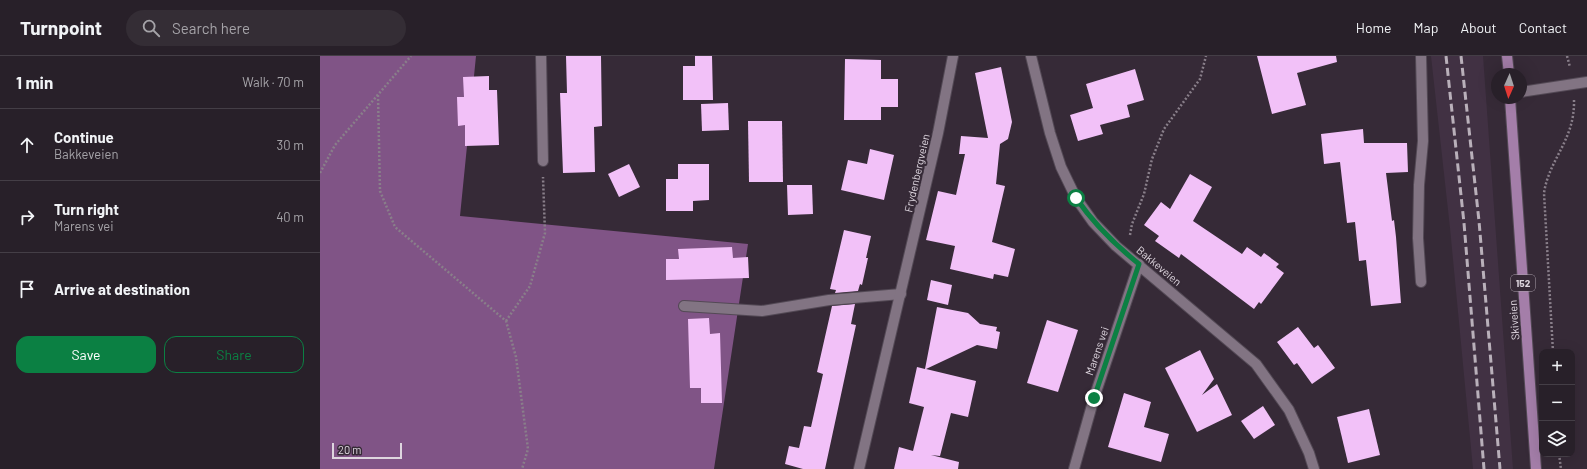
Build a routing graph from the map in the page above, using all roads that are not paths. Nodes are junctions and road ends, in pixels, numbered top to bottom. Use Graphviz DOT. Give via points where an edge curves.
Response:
graph roads {
  1 [pos="541,56"];
  2 [pos="953,56"];
  3 [pos="1031,56"];
  4 [pos="1421,56"];
  5 [pos="1507,56"];
  6 [pos="1508,68"];
  7 [pos="1587,82"];
  8 [pos="1527,91"];
  9 [pos="1510,104"];
  10 [pos="543,161"];
  11 [pos="1139,264"];
  12 [pos="1421,282"];
  13 [pos="901,294"];
  14 [pos="684,306"];
  15 [pos="859,469"];
  16 [pos="1074,469"];
  17 [pos="1314,469"];
  18 [pos="1536,469"];
  1 -- 10 [label="street"];
  2 -- 13 [label="street, Frydenbergveien"];
  3 -- 11 [label="street, Bakkeveien" via="1050,133 1061,167 1076,198 1093,222"];
  4 -- 12 [label="street" via="1423,141 1418,238"];
  5 -- 6 [label="main road"];
  7 -- 8 [label="street"];
  9 -- 18 [label="main road, Skiveien / 152"];
  11 -- 16 [label="street, Marens vei" via="1094,398"];
  11 -- 17 [label="street, Bakkeveien" via="1256,364 1289,410"];
  13 -- 14 [label="street" via="829,300 762,311"];
  13 -- 15 [label="street, Frydenbergveien"];
}
